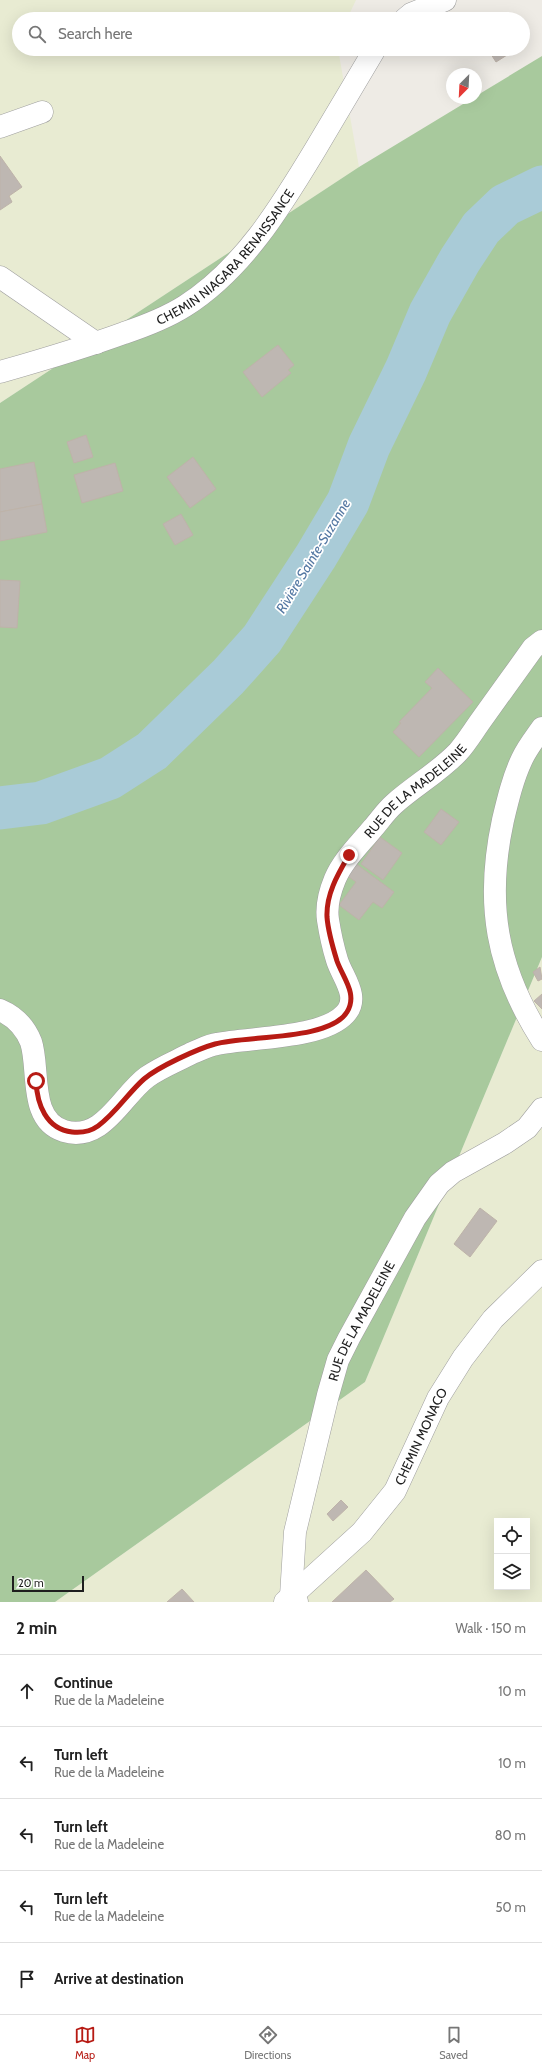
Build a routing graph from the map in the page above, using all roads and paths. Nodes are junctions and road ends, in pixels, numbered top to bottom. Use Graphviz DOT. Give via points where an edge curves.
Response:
graph roads {
  1 [pos="445,0"];
  2 [pos="416,12"];
  3 [pos="371,56"];
  4 [pos="42,112"];
  5 [pos="0,127"];
  6 [pos="0,277"];
  7 [pos="96,343"];
  8 [pos="0,372"];
  9 [pos="542,640"];
  10 [pos="542,728"];
  11 [pos="0,1010"];
  12 [pos="542,1040"];
  13 [pos="542,1109"];
  14 [pos="542,1271"];
  15 [pos="291,1600"];
  1 -- 2 [label="street"];
  3 -- 7 [label="street, CHEMIN NIAGARA RENAISSANCE" via="291,190 260,235 230,270 184,307 155,322"];
  4 -- 5 [label="street"];
  6 -- 7 [label="street"];
  7 -- 8 [label="street, CHEMIN NIAGARA RENAISSANCE"];
  9 -- 11 [label="street, RUE DE LA MADELEINE" via="533,648 458,752 430,777 393,804 349,855 335,878 327,917 337,962 351,991 351,1003 347,1013 338,1020 313,1031 216,1044 196,1052 162,1067 145,1078 97,1127 76,1132 63,1131 53,1125 45,1115 37,1095 36,1068 30,1041 20,1023"];
  10 -- 12 [label="street" via="522,758 508,797 493,878 496,925 510,980"];
  13 -- 15 [label="street, RUE DE LA MADELEINE" via="527,1128 453,1172 439,1184 415,1218 349,1338 338,1360 328,1395 295,1532"];
  14 -- 15 [label="street, CHEMIN MONACO" via="492,1319 463,1358 435,1404 395,1490 362,1532"];
}
